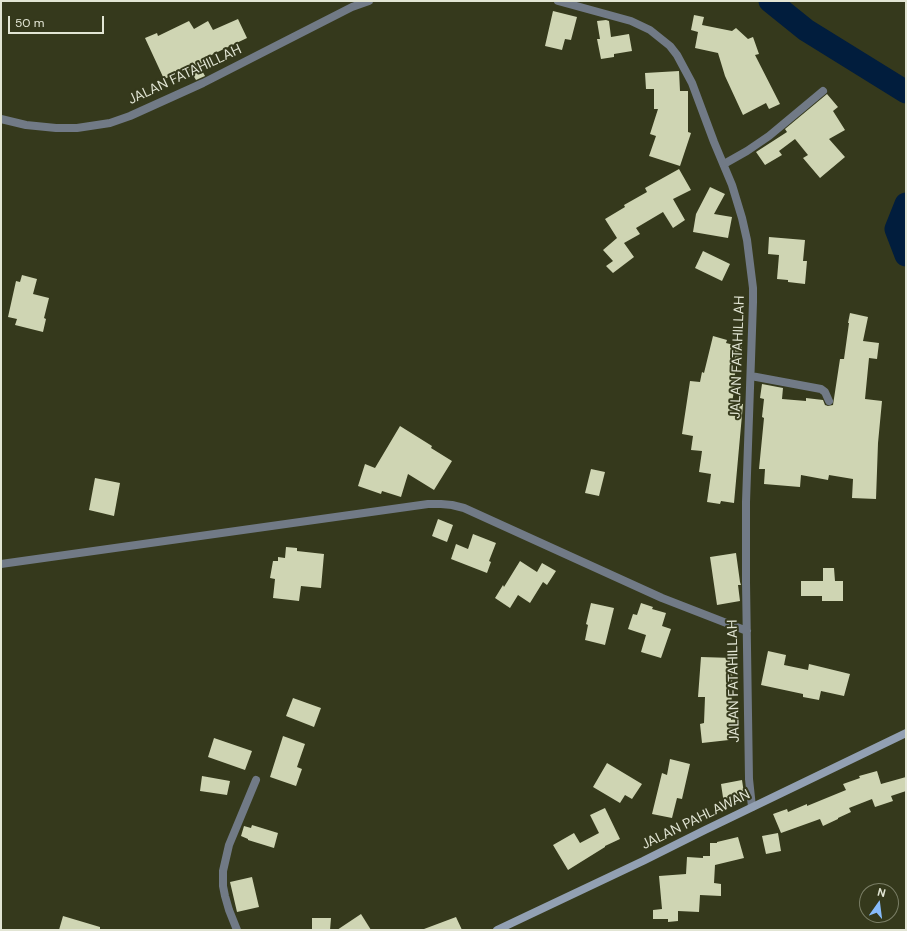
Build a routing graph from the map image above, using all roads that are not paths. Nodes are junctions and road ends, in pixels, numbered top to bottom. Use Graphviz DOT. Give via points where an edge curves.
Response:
graph roads {
  1 [pos="368,1"];
  2 [pos="558,1"];
  3 [pos="823,91"];
  4 [pos="1,119"];
  5 [pos="724,164"];
  6 [pos="752,376"];
  7 [pos="829,401"];
  8 [pos="1,564"];
  9 [pos="747,631"];
  10 [pos="906,733"];
  11 [pos="256,780"];
  12 [pos="752,807"];
  13 [pos="237,930"];
  14 [pos="496,930"];
  1 -- 4 [label="street, JALAN FATAHILLAH" via="203,83 130,116 77,128 26,125"];
  2 -- 5 [label="street, JALAN FATAHILLAH" via="632,21 650,30 670,46 692,83"];
  3 -- 5 [label="street" via="769,136"];
  5 -- 6 [label="street, JALAN FATAHILLAH" via="737,198 748,247 753,295"];
  6 -- 7 [label="street" via="821,390 826,392"];
  6 -- 9 [label="street, JALAN FATAHILLAH" via="746,502"];
  8 -- 9 [label="street" via="441,504 464,508 662,598"];
  9 -- 12 [label="street, JALAN FATAHILLAH" via="749,779"];
  10 -- 12 [label="street, JALAN PAHLAWAN"];
  11 -- 13 [label="street" via="229,845 223,872 225,896"];
  12 -- 14 [label="street, JALAN PAHLAWAN"];
}
